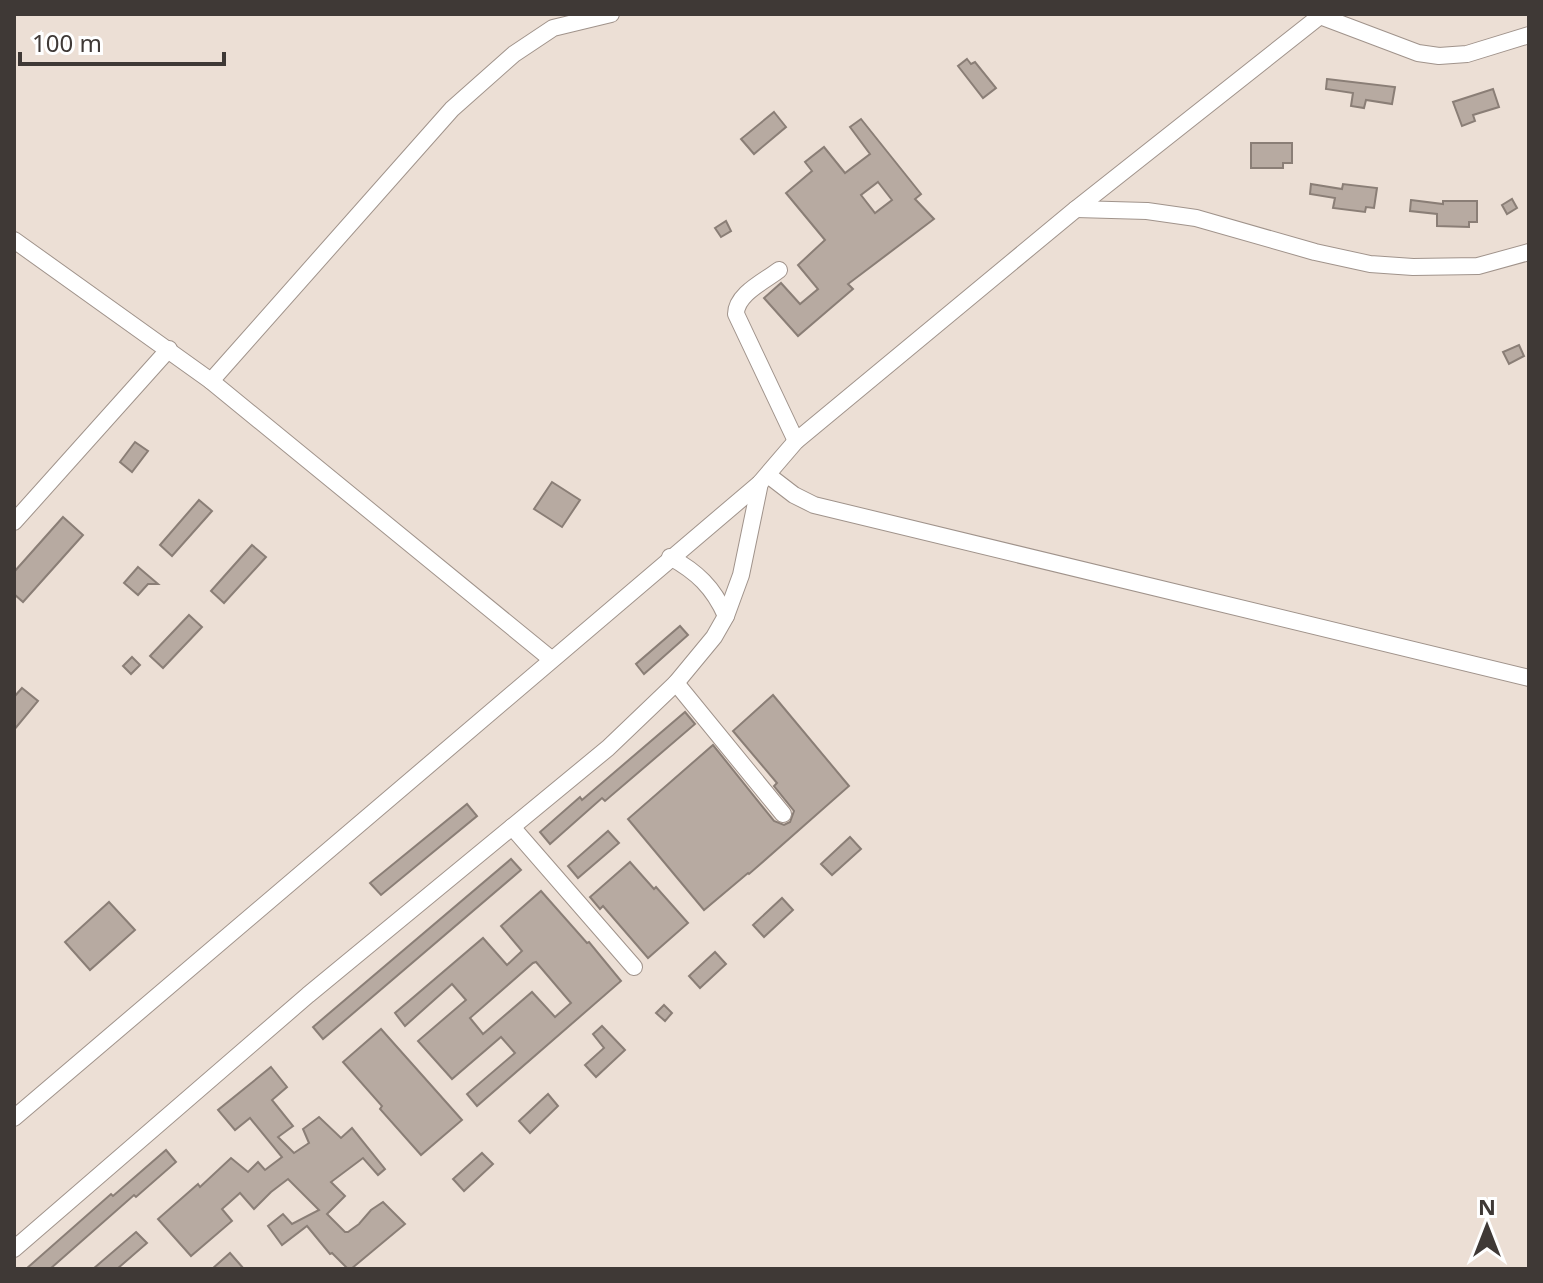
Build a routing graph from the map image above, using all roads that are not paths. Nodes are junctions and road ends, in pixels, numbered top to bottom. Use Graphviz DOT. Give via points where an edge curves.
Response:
graph roads {
  1 [pos="611,14"];
  2 [pos="1320,15"];
  3 [pos="1529,35"];
  4 [pos="1076,209"];
  5 [pos="14,240"];
  6 [pos="1529,252"];
  7 [pos="779,270"];
  8 [pos="169,349"];
  9 [pos="211,381"];
  10 [pos="796,441"];
  11 [pos="764,479"];
  12 [pos="14,522"];
  13 [pos="670,557"];
  14 [pos="726,616"];
  15 [pos="551,659"];
  16 [pos="1529,678"];
  17 [pos="676,683"];
  18 [pos="783,814"];
  19 [pos="512,827"];
  20 [pos="634,967"];
  21 [pos="14,1118"];
  22 [pos="14,1249"];
  1 -- 9 [label="street" via="553,28 514,54 452,109"];
  2 -- 3 [label="street" via="1418,53 1439,56 1467,54"];
  2 -- 4 [label="street"];
  4 -- 6 [label="street" via="1196,218 1370,264 1478,266"];
  4 -- 10 [label="street"];
  5 -- 8 [label="street"];
  7 -- 10 [label="street" via="740,299 736,314"];
  8 -- 9 [label="street"];
  8 -- 12 [label="street"];
  9 -- 15 [label="street"];
  10 -- 11 [label="street"];
  11 -- 13 [label="street"];
  11 -- 14 [label="street"];
  11 -- 16 [label="street" via="814,505"];
  13 -- 14 [label="street" via="701,577"];
  13 -- 15 [label="street"];
  14 -- 17 [label="street"];
  15 -- 21 [label="street"];
  17 -- 18 [label="street"];
  17 -- 19 [label="street"];
  19 -- 20 [label="street"];
  19 -- 22 [label="street"];
}
